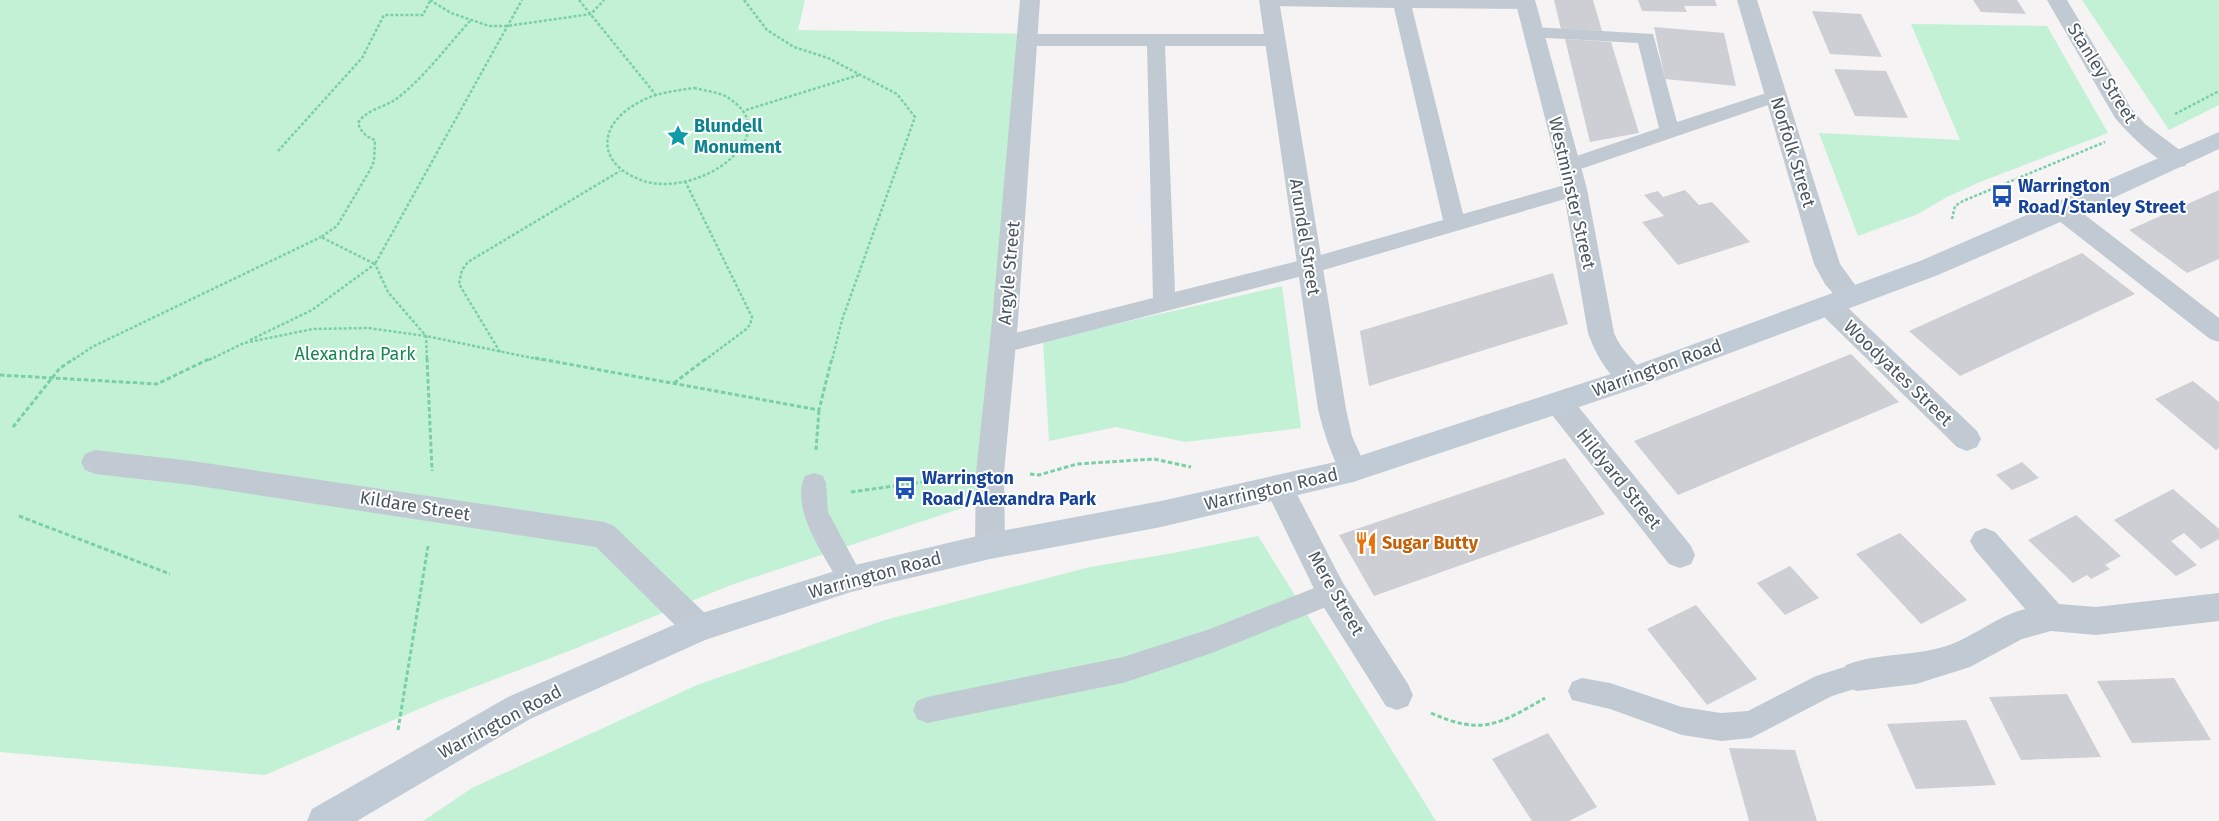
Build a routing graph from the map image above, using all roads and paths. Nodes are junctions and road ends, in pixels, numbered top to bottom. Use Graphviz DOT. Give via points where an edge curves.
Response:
graph roads {
  1 [pos="430,0"];
  2 [pos="522,0"];
  3 [pos="579,0"];
  4 [pos="604,0"];
  5 [pos="744,0"];
  6 [pos="1030,0"];
  7 [pos="1269,0"];
  8 [pos="1747,0"];
  9 [pos="2057,0"];
  10 [pos="1402,2"];
  11 [pos="1526,2"];
  12 [pos="591,14"];
  13 [pos="470,21"];
  14 [pos="507,26"];
  15 [pos="1534,33"];
  16 [pos="1027,40"];
  17 [pos="1156,40"];
  18 [pos="1275,40"];
  19 [pos="859,75"];
  20 [pos="2219,91"];
  21 [pos="656,95"];
  22 [pos="1776,96"];
  23 [pos="746,110"];
  24 [pos="2137,129"];
  25 [pos="1670,132"];
  26 [pos="2219,140"];
  27 [pos="278,151"];
  28 [pos="2177,160"];
  29 [pos="1569,166"];
  30 [pos="620,171"];
  31 [pos="685,181"];
  32 [pos="1575,189"];
  33 [pos="2063,211"];
  34 [pos="1951,222"];
  35 [pos="1455,224"];
  36 [pos="321,237"];
  37 [pos="375,264"];
  38 [pos="1310,266"];
  39 [pos="1840,302"];
  40 [pos="1164,303"];
  41 [pos="2219,332"];
  42 [pos="426,336"];
  43 [pos="244,343"];
  44 [pos="1003,344"];
  45 [pos="500,352"];
  46 [pos="0,375"];
  47 [pos="1632,378"];
  48 [pos="50,379"];
  49 [pos="674,382"];
  50 [pos="1559,403"];
  51 [pos="13,427"];
  52 [pos="1968,439"];
  53 [pos="95,462"];
  54 [pos="1192,467"];
  55 [pos="1353,470"];
  56 [pos="990,473"];
  57 [pos="1279,488"];
  58 [pos="815,490"];
  59 [pos="434,509"];
  60 [pos="19,516"];
  61 [pos="1984,542"];
  62 [pos="990,546"];
  63 [pos="1680,555"];
  64 [pos="170,574"];
  65 [pos="851,579"];
  66 [pos="1332,593"];
  67 [pos="2219,607"];
  68 [pos="2051,617"];
  69 [pos="699,628"];
  70 [pos="1857,676"];
  71 [pos="1582,691"];
  72 [pos="1398,695"];
  73 [pos="927,710"];
  74 [pos="397,738"];
  75 [pos="324,821"];
  1 -- 13 [label="path"];
  1 -- 27 [label="path" via="423,14 384,15 362,58"];
  2 -- 14 [label="path"];
  3 -- 12 [label="path"];
  4 -- 12 [label="path"];
  5 -- 19 [label="path" via="767,30 794,47 828,58"];
  6 -- 16 [label="street, Argyle Street"];
  7 -- 10 [label="lane"];
  7 -- 18 [label="street, Arundel Street"];
  8 -- 22 [label="street, Norfolk Street"];
  9 -- 24 [label="street, Stanley Street" via="2123,113"];
  10 -- 11 [label="lane"];
  10 -- 35 [label="lane"];
  11 -- 15 [label="street, Westminster Street"];
  12 -- 14 [label="path"];
  12 -- 21 [label="path"];
  13 -- 14 [label="path"];
  13 -- 36 [label="path" via="402,95 362,116 358,123 360,132 375,140 374,161 337,226"];
  14 -- 37 [label="path"];
  15 -- 25 [label="lane" via="1646,38"];
  15 -- 29 [label="street, Westminster Street"];
  16 -- 17 [label="lane"];
  16 -- 44 [label="street, Argyle Street"];
  17 -- 18 [label="lane"];
  17 -- 40 [label="lane"];
  18 -- 38 [label="street, Arundel Street"];
  19 -- 23 [label="path"];
  19 -- 49 [label="path" via="897,94 915,117 842,320 819,410"];
  20 -- 24 [label="path" via="2176,114"];
  21 -- 23 [label="path" via="694,88 714,91 732,98"];
  21 -- 30 [label="path" via="629,108 614,122 606,138 607,154"];
  22 -- 25 [label="lane"];
  22 -- 39 [label="street, Norfolk Street"];
  23 -- 31 [label="path" via="750,123 748,139 737,154 721,168"];
  24 -- 28 [label="street, Stanley Street"];
  24 -- 34 [label="path" via="1963,201 1956,206"];
  25 -- 29 [label="lane"];
  26 -- 28 [label="main road, Warrington Road"];
  28 -- 33 [label="main road, Warrington Road"];
  29 -- 32 [label="street, Westminster Street"];
  30 -- 31 [label="path" via="630,178 651,183"];
  30 -- 45 [label="path" via="468,262 462,270 460,284"];
  31 -- 49 [label="path" via="752,317 746,330"];
  32 -- 35 [label="lane"];
  32 -- 47 [label="street, Westminster Street" via="1605,345"];
  33 -- 39 [label="main road, Warrington Road"];
  33 -- 41 [label="street"];
  35 -- 38 [label="lane"];
  36 -- 37 [label="path"];
  36 -- 48 [label="path" via="92,347 60,368"];
  37 -- 42 [label="path" via="388,292"];
  37 -- 43 [label="path" via="312,310"];
  38 -- 40 [label="lane"];
  38 -- 55 [label="street, Arundel Street" via="1332,409 1338,436"];
  39 -- 47 [label="main road, Warrington Road"];
  39 -- 52 [label="street, Woodyates Street"];
  40 -- 44 [label="lane"];
  42 -- 43 [label="path" via="368,328 313,330"];
  42 -- 45 [label="path"];
  42 -- 59 [label="path"];
  43 -- 48 [label="path" via="157,384"];
  44 -- 56 [label="street, Argyle Street"];
  45 -- 49 [label="path"];
  46 -- 48 [label="path"];
  47 -- 50 [label="main road, Warrington Road"];
  48 -- 51 [label="path"];
  50 -- 55 [label="main road, Warrington Road"];
  50 -- 63 [label="street, Hildyard Street"];
  53 -- 59 [label="street, Kildare Street"];
  54 -- 56 [label="path" via="1154,459 1078,464 1040,475"];
  55 -- 57 [label="main road, Warrington Road"];
  56 -- 58 [label="path"];
  56 -- 62 [label="street, Argyle Street"];
  57 -- 62 [label="main road, Warrington Road"];
  57 -- 66 [label="street, Mere Street"];
  58 -- 65 [label="lane" via="816,513"];
  59 -- 69 [label="street, Kildare Street" via="604,535"];
  59 -- 74 [label="path"];
  60 -- 64 [label="path"];
  61 -- 68 [label="street"];
  62 -- 65 [label="main road, Warrington Road"];
  65 -- 69 [label="main road, Warrington Road"];
  66 -- 72 [label="street, Mere Street"];
  66 -- 73 [label="lane" via="1212,640 1123,670"];
  67 -- 68 [label="street" via="2096,621"];
  68 -- 70 [label="street" via="2015,626 1959,657 1916,669"];
  69 -- 75 [label="main road, Warrington Road" via="519,708"];
  70 -- 71 [label="lane" via="1826,685 1750,724 1721,727 1682,721 1610,696"];
  71 -- 72 [label="path" via="1548,696 1503,722 1478,727 1452,724"];
}
